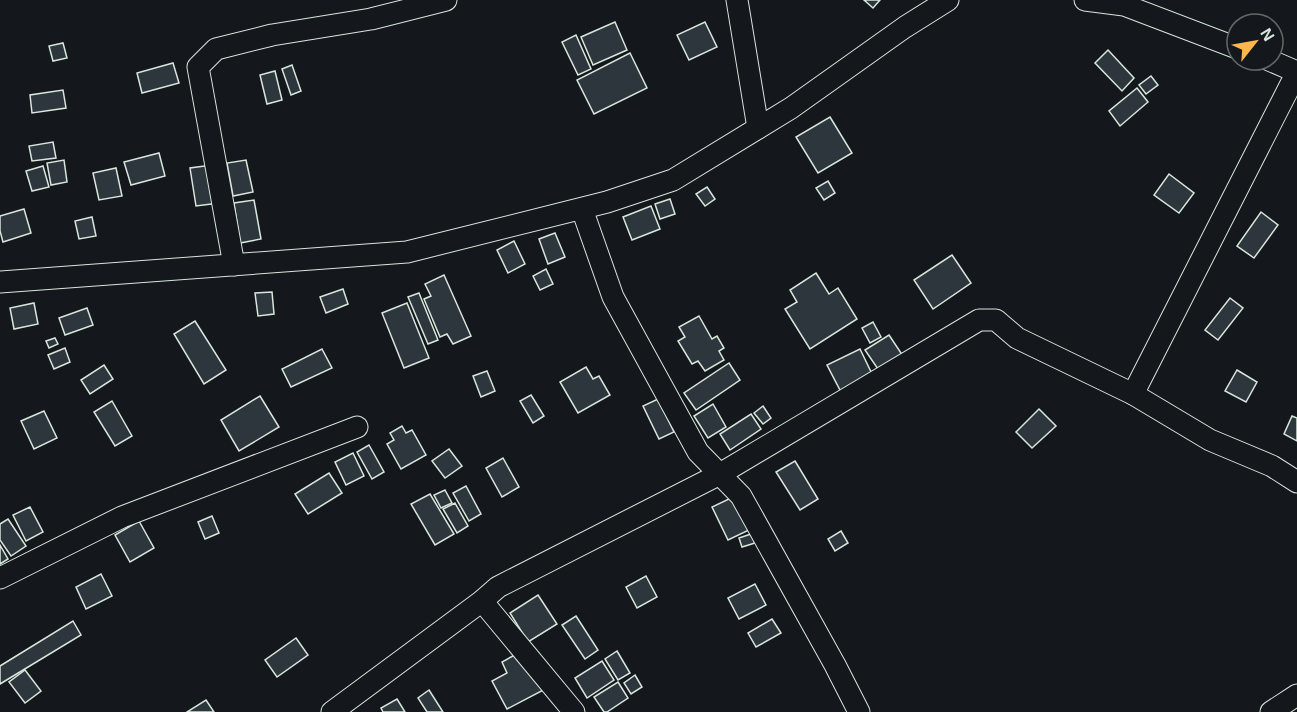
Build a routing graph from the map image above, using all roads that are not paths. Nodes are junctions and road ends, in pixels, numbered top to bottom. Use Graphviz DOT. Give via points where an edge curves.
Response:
graph roads {
  1 [pos="446,0"];
  2 [pos="737,0"];
  3 [pos="948,0"];
  4 [pos="1085,0"];
  5 [pos="1225,43"];
  6 [pos="1297,72"];
  7 [pos="758,128"];
  8 [pos="582,209"];
  9 [pos="234,265"];
  10 [pos="0,282"];
  11 [pos="1133,394"];
  12 [pos="357,428"];
  13 [pos="720,474"];
  14 [pos="1297,482"];
  15 [pos="0,578"];
  16 [pos="482,601"];
  17 [pos="1297,695"];
  18 [pos="332,712"];
  19 [pos="574,712"];
  20 [pos="859,712"];
  21 [pos="1270,712"];
  1 -- 9 [label="street" via="216,49 198,67"];
  2 -- 7 [label="street"];
  3 -- 7 [label="street"];
  4 -- 5 [label="street" via="1124,5"];
  6 -- 11 [label="street"];
  7 -- 8 [label="street" via="673,180"];
  8 -- 9 [label="street" via="407,252"];
  8 -- 13 [label="street" via="613,297 698,452"];
  9 -- 10 [label="street"];
  11 -- 13 [label="street" via="1017,338 996,320 979,320"];
  11 -- 14 [label="street" via="1210,440 1272,466"];
  12 -- 15 [label="street" via="122,517"];
  13 -- 16 [label="street" via="498,587"];
  13 -- 20 [label="street" via="741,496"];
  16 -- 18 [label="street"];
  16 -- 19 [label="street"];
  17 -- 21 [label="street"];
}
